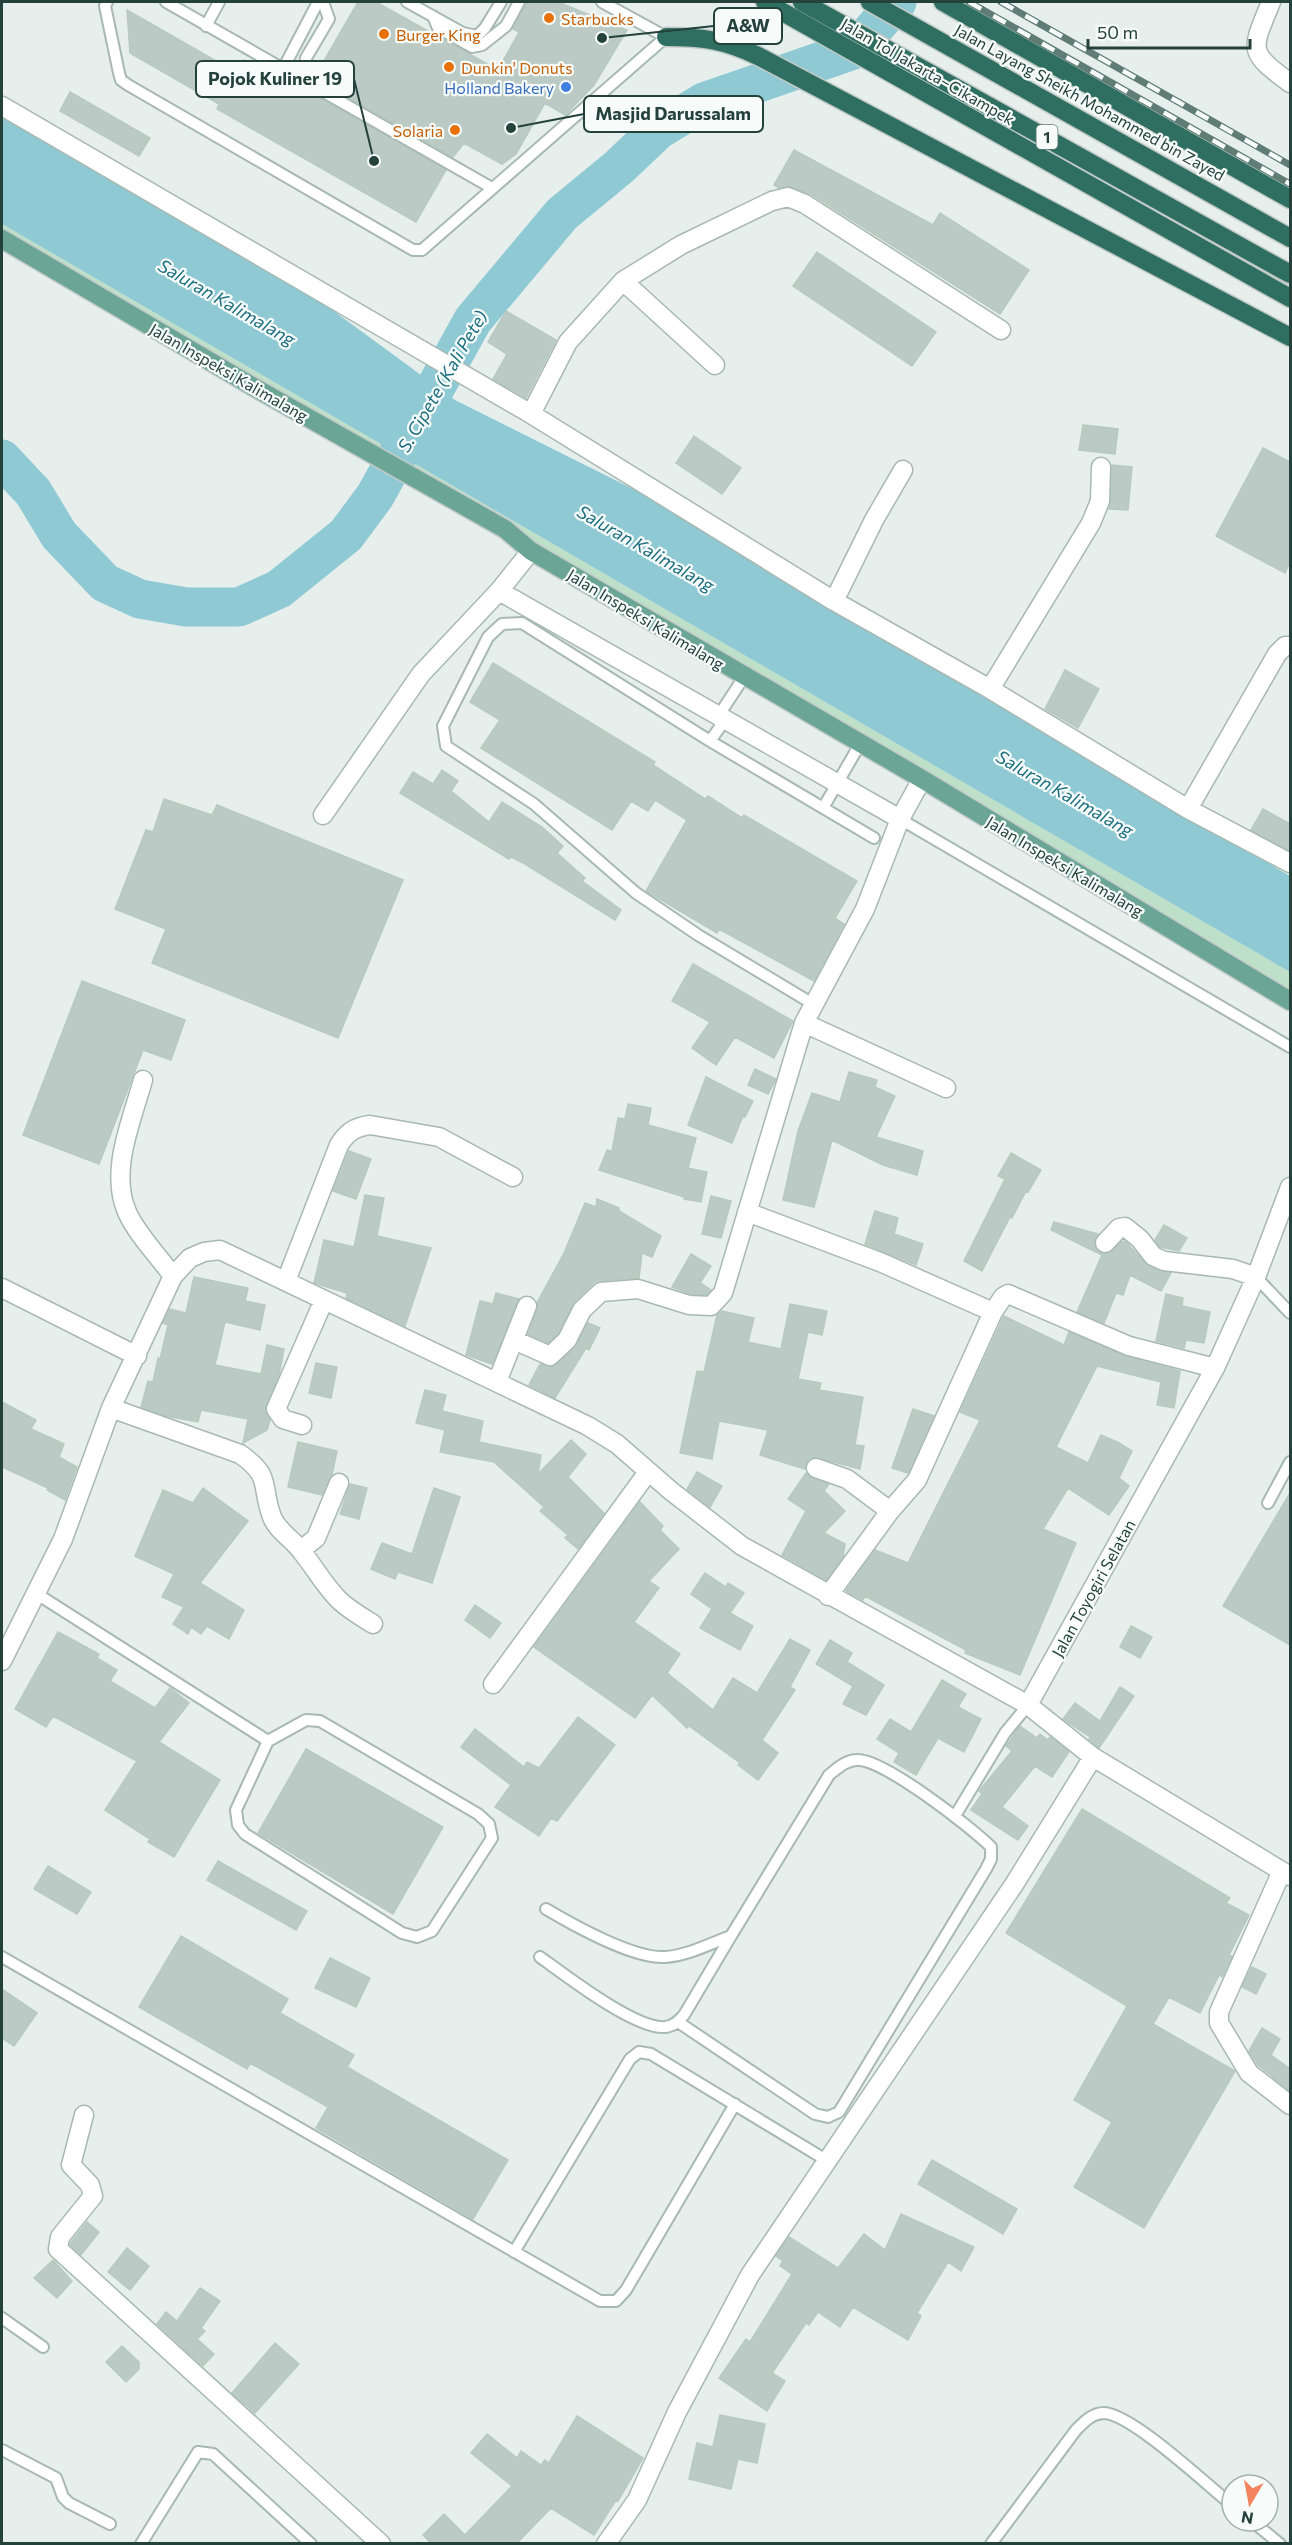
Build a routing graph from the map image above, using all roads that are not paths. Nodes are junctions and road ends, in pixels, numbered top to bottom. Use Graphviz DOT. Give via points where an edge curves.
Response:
graph roads {
  1 [pos="166,2"];
  2 [pos="219,2"];
  3 [pos="318,2"];
  4 [pos="323,2"];
  5 [pos="407,2"];
  6 [pos="501,2"];
  7 [pos="519,2"];
  8 [pos="602,2"];
  9 [pos="765,2"];
  10 [pos="802,2"];
  11 [pos="870,2"];
  12 [pos="943,2"];
  13 [pos="1271,2"];
  14 [pos="102,3"];
  15 [pos="432,16"];
  16 [pos="206,26"];
  17 [pos="666,37"];
  18 [pos="283,69"];
  19 [pos="1290,83"];
  20 [pos="324,93"];
  21 [pos="2,106"];
  22 [pos="492,188"];
  23 [pos="1290,199"];
  24 [pos="2,238"];
  25 [pos="1290,238"];
  26 [pos="1290,274"];
  27 [pos="623,281"];
  28 [pos="1290,298"];
  29 [pos="1001,330"];
  30 [pos="1290,338"];
  31 [pos="716,365"];
  32 [pos="531,414"];
  33 [pos="1101,466"];
  34 [pos="903,470"];
  35 [pos="531,550"];
  36 [pos="499,591"];
  37 [pos="834,601"];
  38 [pos="1290,645"];
  39 [pos="744,677"];
  40 [pos="990,689"];
  41 [pos="720,715"];
  42 [pos="710,741"];
  43 [pos="860,744"];
  44 [pos="922,779"];
  45 [pos="837,782"];
  46 [pos="823,808"];
  47 [pos="1188,809"];
  48 [pos="323,815"];
  49 [pos="900,819"];
  50 [pos="874,838"];
  51 [pos="1290,863"];
  52 [pos="1290,1001"];
  53 [pos="813,1004"];
  54 [pos="804,1023"];
  55 [pos="1290,1047"];
  56 [pos="143,1080"];
  57 [pos="946,1088"];
  58 [pos="513,1177"];
  59 [pos="1290,1187"];
  60 [pos="747,1212"];
  61 [pos="1105,1243"];
  62 [pos="172,1276"];
  63 [pos="1256,1277"];
  64 [pos="286,1281"];
  65 [pos="2,1288"];
  66 [pos="324,1300"];
  67 [pos="527,1306"];
  68 [pos="993,1312"];
  69 [pos="1290,1313"];
  70 [pos="513,1340"];
  71 [pos="137,1356"];
  72 [pos="1215,1368"];
  73 [pos="497,1382"];
  74 [pos="111,1408"];
  75 [pos="302,1425"];
  76 [pos="1290,1462"];
  77 [pos="816,1468"];
  78 [pos="648,1472"];
  79 [pos="339,1483"];
  80 [pos="1268,1503"];
  81 [pos="890,1511"];
  82 [pos="301,1550"];
  83 [pos="37,1594"];
  84 [pos="828,1596"];
  85 [pos="373,1624"];
  86 [pos="2,1661"];
  87 [pos="493,1684"];
  88 [pos="1028,1705"];
  89 [pos="267,1742"];
  90 [pos="1093,1757"];
  91 [pos="955,1816"];
  92 [pos="1286,1874"];
  93 [pos="546,1909"];
  94 [pos="731,1936"];
  95 [pos="2,1957"];
  96 [pos="540,1957"];
  97 [pos="678,2022"];
  98 [pos="735,2104"];
  99 [pos="1290,2105"];
  100 [pos="84,2115"];
  101 [pos="826,2160"];
  102 [pos="514,2252"];
  103 [pos="2,2318"];
  104 [pos="43,2347"];
  105 [pos="2,2450"];
  106 [pos="1220,2495"];
  107 [pos="110,2524"];
  108 [pos="1267,2533"];
  109 [pos="141,2544"];
  110 [pos="311,2544"];
  111 [pos="381,2544"];
  112 [pos="606,2544"];
  113 [pos="991,2544"];
  114 [pos="1280,2544"];
  1 -- 16 [label="lane"];
  2 -- 16 [label="lane"];
  3 -- 18 [label="lane"];
  4 -- 20 [label="lane" via="329,19 305,65"];
  5 -- 15 [label="lane"];
  6 -- 15 [label="lane" via="477,36"];
  7 -- 15 [label="lane" via="506,26 482,45 472,47 438,28"];
  8 -- 17 [label="lane"];
  9 -- 28 [label="highway, Jalan Tol Jakarta–Cikampek / 1"];
  10 -- 26 [label="highway, 1"];
  11 -- 25 [label="highway, Jalan Layang Sheikh Mohammed bin Zayed / 1"];
  12 -- 23 [label="highway"];
  13 -- 19 [label="street" via="1259,31 1257,52 1261,62"];
  14 -- 22 [label="lane" via="121,80 128,86 405,247 422,250"];
  16 -- 18 [label="lane"];
  17 -- 22 [label="lane"];
  17 -- 30 [label="highway" via="703,37 730,43 758,56"];
  18 -- 20 [label="lane"];
  20 -- 22 [label="lane"];
  21 -- 32 [label="street"];
  24 -- 35 [label="main road, Jalan Inspeksi Kalimalang" via="505,529"];
  27 -- 29 [label="street" via="681,245 788,197 805,204"];
  27 -- 31 [label="street"];
  27 -- 32 [label="street" via="568,342"];
  32 -- 37 [label="street"];
  33 -- 40 [label="street" via="1100,501 1091,523"];
  34 -- 37 [label="street"];
  35 -- 36 [label="street"];
  35 -- 39 [label="main road, Jalan Inspeksi Kalimalang"];
  36 -- 41 [label="street"];
  36 -- 48 [label="street" via="421,674"];
  37 -- 40 [label="street"];
  38 -- 47 [label="street" via="1277,654"];
  39 -- 41 [label="lane"];
  39 -- 43 [label="main road, Jalan Inspeksi Kalimalang"];
  40 -- 47 [label="street"];
  41 -- 42 [label="lane" via="720,727"];
  41 -- 45 [label="street"];
  42 -- 46 [label="lane"];
  42 -- 53 [label="lane" via="522,623 502,624 488,638 443,726 446,746 534,804 636,893"];
  43 -- 44 [label="main road, Jalan Inspeksi Kalimalang"];
  43 -- 45 [label="lane"];
  44 -- 49 [label="street"];
  44 -- 52 [label="main road, Jalan Inspeksi Kalimalang"];
  45 -- 46 [label="lane"];
  45 -- 49 [label="street"];
  46 -- 50 [label="lane"];
  47 -- 51 [label="street"];
  49 -- 53 [label="street" via="865,909"];
  49 -- 55 [label="lane"];
  53 -- 54 [label="street"];
  54 -- 57 [label="street"];
  54 -- 60 [label="street"];
  56 -- 62 [label="street" via="122,1158 122,1185 127,1211"];
  58 -- 64 [label="street" via="439,1137 359,1126 339,1145"];
  59 -- 63 [label="street, Jalan Toyogiri Selatan"];
  60 -- 68 [label="street" via="880,1262"];
  60 -- 70 [label="street" via="723,1293 711,1306 689,1305 638,1289 611,1290 601,1292 582,1310 567,1340 550,1356"];
  61 -- 63 [label="street" via="1125,1227 1153,1256 1164,1261 1233,1269"];
  62 -- 64 [label="street" via="190,1258 220,1250"];
  62 -- 71 [label="street"];
  63 -- 69 [label="lane"];
  63 -- 72 [label="street, Jalan Toyogiri Selatan"];
  64 -- 66 [label="street"];
  65 -- 71 [label="street"];
  66 -- 73 [label="street"];
  66 -- 75 [label="street" via="276,1409 283,1419"];
  67 -- 70 [label="street"];
  68 -- 72 [label="street" via="1003,1297 1011,1295 1129,1346"];
  68 -- 81 [label="street" via="917,1480"];
  70 -- 73 [label="street"];
  71 -- 74 [label="street"];
  72 -- 88 [label="street, Jalan Toyogiri Selatan"];
  73 -- 78 [label="street" via="588,1426 617,1444"];
  74 -- 82 [label="street" via="240,1454 255,1464 263,1475 272,1517"];
  74 -- 83 [label="street" via="63,1539"];
  76 -- 80 [label="lane"];
  77 -- 81 [label="street" via="847,1479"];
  78 -- 84 [label="street" via="742,1546"];
  78 -- 87 [label="street"];
  79 -- 82 [label="street" via="316,1538"];
  81 -- 84 [label="street"];
  82 -- 85 [label="street" via="340,1602"];
  83 -- 86 [label="street"];
  83 -- 89 [label="lane"];
  84 -- 88 [label="street"];
  88 -- 90 [label="street"];
  88 -- 91 [label="lane" via="1005,1733"];
  89 -- 89 [label="lane" via="306,1720 320,1721 489,1824 492,1838 432,1931 417,1937 402,1933 238,1826 236,1810"];
  90 -- 92 [label="street"];
  90 -- 101 [label="street" via="1015,1883"];
  91 -- 94 [label="lane" via="875,1764 859,1759 848,1761 829,1774"];
  91 -- 97 [label="lane" via="991,1847 991,1859 839,2112 828,2117 815,2115"];
  92 -- 99 [label="street" via="1219,2012 1219,2023 1249,2073"];
  93 -- 94 [label="lane" via="574,1926 643,1955 665,1957"];
  94 -- 97 [label="lane"];
  95 -- 102 [label="lane"];
  96 -- 97 [label="lane" via="615,2009 665,2027"];
  98 -- 101 [label="lane"];
  98 -- 102 [label="lane" via="616,2301 600,2301"];
  98 -- 102 [label="lane" via="651,2054 639,2052 630,2059"];
  100 -- 111 [label="street" via="71,2165 90,2185 93,2196 60,2236 58,2248"];
  101 -- 112 [label="street" via="750,2275 677,2412 637,2500"];
  103 -- 104 [label="lane"];
  105 -- 107 [label="lane" via="56,2478 69,2503"];
  106 -- 113 [label="lane" via="1128,2421 1103,2413 1088,2418 1076,2430"];
  108 -- 114 [label="lane"];
  109 -- 110 [label="lane" via="198,2452 213,2454"];
}
